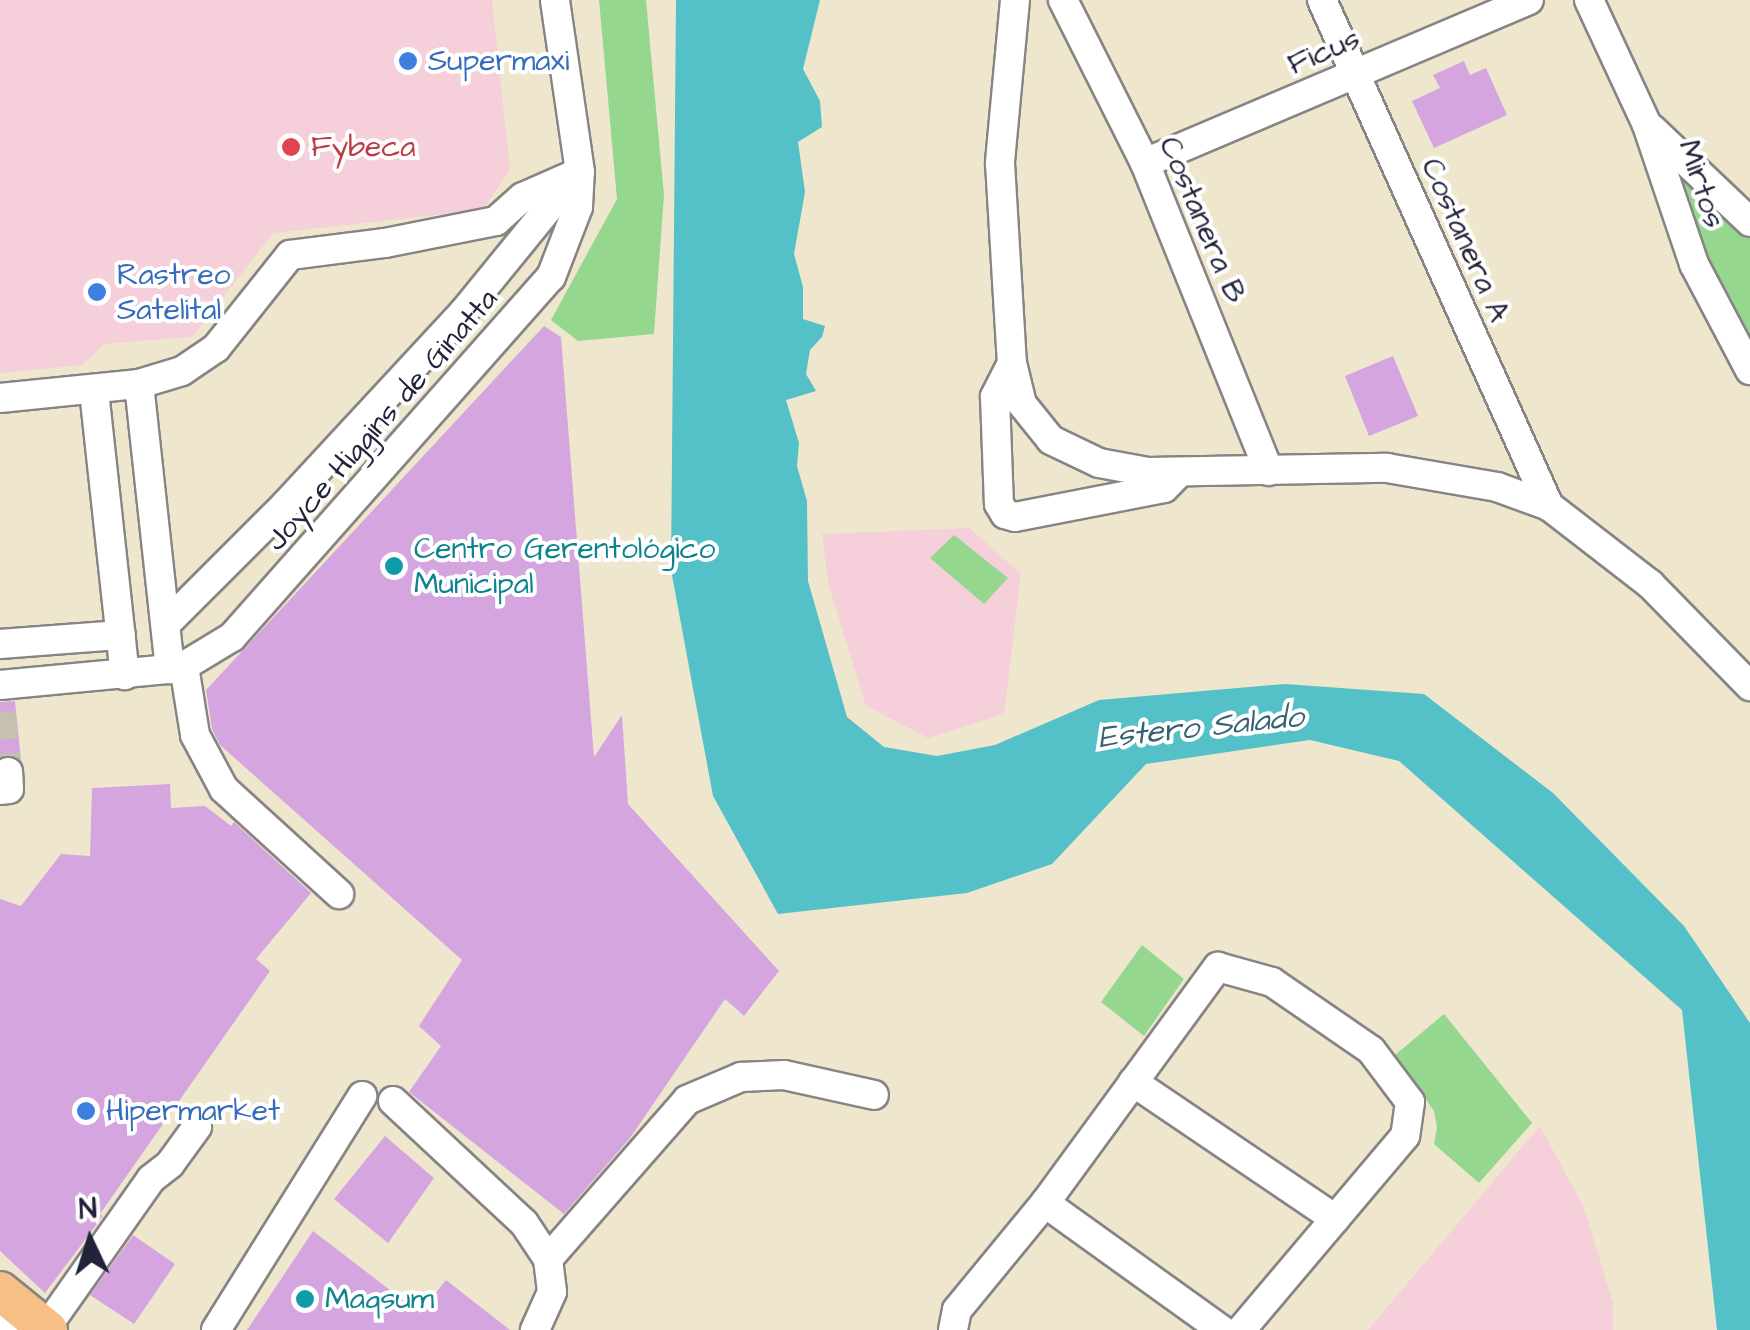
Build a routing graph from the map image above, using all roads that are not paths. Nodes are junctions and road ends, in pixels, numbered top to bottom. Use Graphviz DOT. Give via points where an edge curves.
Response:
graph roads {
  1 [pos="555,0"];
  2 [pos="1016,0"];
  3 [pos="1063,0"];
  4 [pos="1322,0"];
  5 [pos="1529,0"];
  6 [pos="1590,0"];
  7 [pos="1356,75"];
  8 [pos="1647,124"];
  9 [pos="1145,163"];
  10 [pos="580,172"];
  11 [pos="1750,222"];
  12 [pos="1012,364"];
  13 [pos="1750,370"];
  14 [pos="139,384"];
  15 [pos="94,391"];
  16 [pos="0,398"];
  17 [pos="1269,471"];
  18 [pos="1178,474"];
  19 [pos="1550,506"];
  20 [pos="166,624"];
  21 [pos="120,635"];
  22 [pos="0,644"];
  23 [pos="177,667"];
  24 [pos="125,675"];
  25 [pos="0,684"];
  26 [pos="1750,686"];
  27 [pos="0,704"];
  28 [pos="1,712"];
  29 [pos="340,894"];
  30 [pos="1133,1082"];
  31 [pos="874,1095"];
  32 [pos="362,1096"];
  33 [pos="393,1100"];
  34 [pos="197,1127"];
  35 [pos="1045,1203"];
  36 [pos="1334,1219"];
  37 [pos="548,1259"];
  38 [pos="0,1291"];
  39 [pos="0,1320"];
  40 [pos="35,1329"];
  41 [pos="216,1330"];
  42 [pos="534,1330"];
  43 [pos="953,1330"];
  44 [pos="1222,1330"];
  45 [pos="1241,1330"];
  1 -- 10 [label="street, Joyce Higgins de Ginatta"];
  2 -- 12 [label="street" via="1000,162"];
  3 -- 9 [label="street, Costanera B"];
  4 -- 7 [label="street, Costanera A"];
  5 -- 7 [label="street, Ficus"];
  6 -- 8 [label="street, Mirtos"];
  7 -- 9 [label="street, Ficus"];
  7 -- 19 [label="street, Costanera A"];
  8 -- 11 [label="street, Mirtos"];
  8 -- 13 [label="street, Mirtos" via="1694,264"];
  9 -- 17 [label="street, Costanera B"];
  10 -- 14 [label="street" via="523,197 496,221 290,255 216,348 182,371"];
  10 -- 20 [label="street" via="463,313"];
  10 -- 23 [label="street, Joyce Higgins de Ginatta" via="578,206 551,277 232,637"];
  12 -- 18 [label="street" via="1028,414 1066,450 1118,467"];
  12 -- 18 [label="street" via="995,396 1005,514 1164,488"];
  14 -- 15 [label="street"];
  14 -- 20 [label="street"];
  15 -- 16 [label="street"];
  15 -- 21 [label="street"];
  17 -- 18 [label="street"];
  17 -- 19 [label="street" via="1415,470 1476,480"];
  19 -- 26 [label="street" via="1670,602"];
  20 -- 23 [label="street"];
  21 -- 22 [label="street"];
  21 -- 24 [label="street"];
  23 -- 24 [label="street, Joyce Higgins de Ginatta"];
  23 -- 29 [label="street" via="195,735 224,789"];
  24 -- 25 [label="street, Joyce Higgins de Ginatta"];
  27 -- 28 [label="street"];
  30 -- 35 [label="street"];
  30 -- 36 [label="street"];
  30 -- 36 [label="street" via="1218,967 1272,982 1371,1050 1410,1102 1406,1136"];
  31 -- 37 [label="street" via="784,1075 741,1077 686,1100"];
  32 -- 41 [label="street"];
  33 -- 37 [label="street" via="524,1223"];
  34 -- 40 [label="street"];
  35 -- 43 [label="street" via="957,1310"];
  35 -- 44 [label="street"];
  36 -- 45 [label="street"];
  37 -- 42 [label="street" via="552,1292"];
  38 -- 40 [label="main road"];
  39 -- 40 [label="street"];
}
